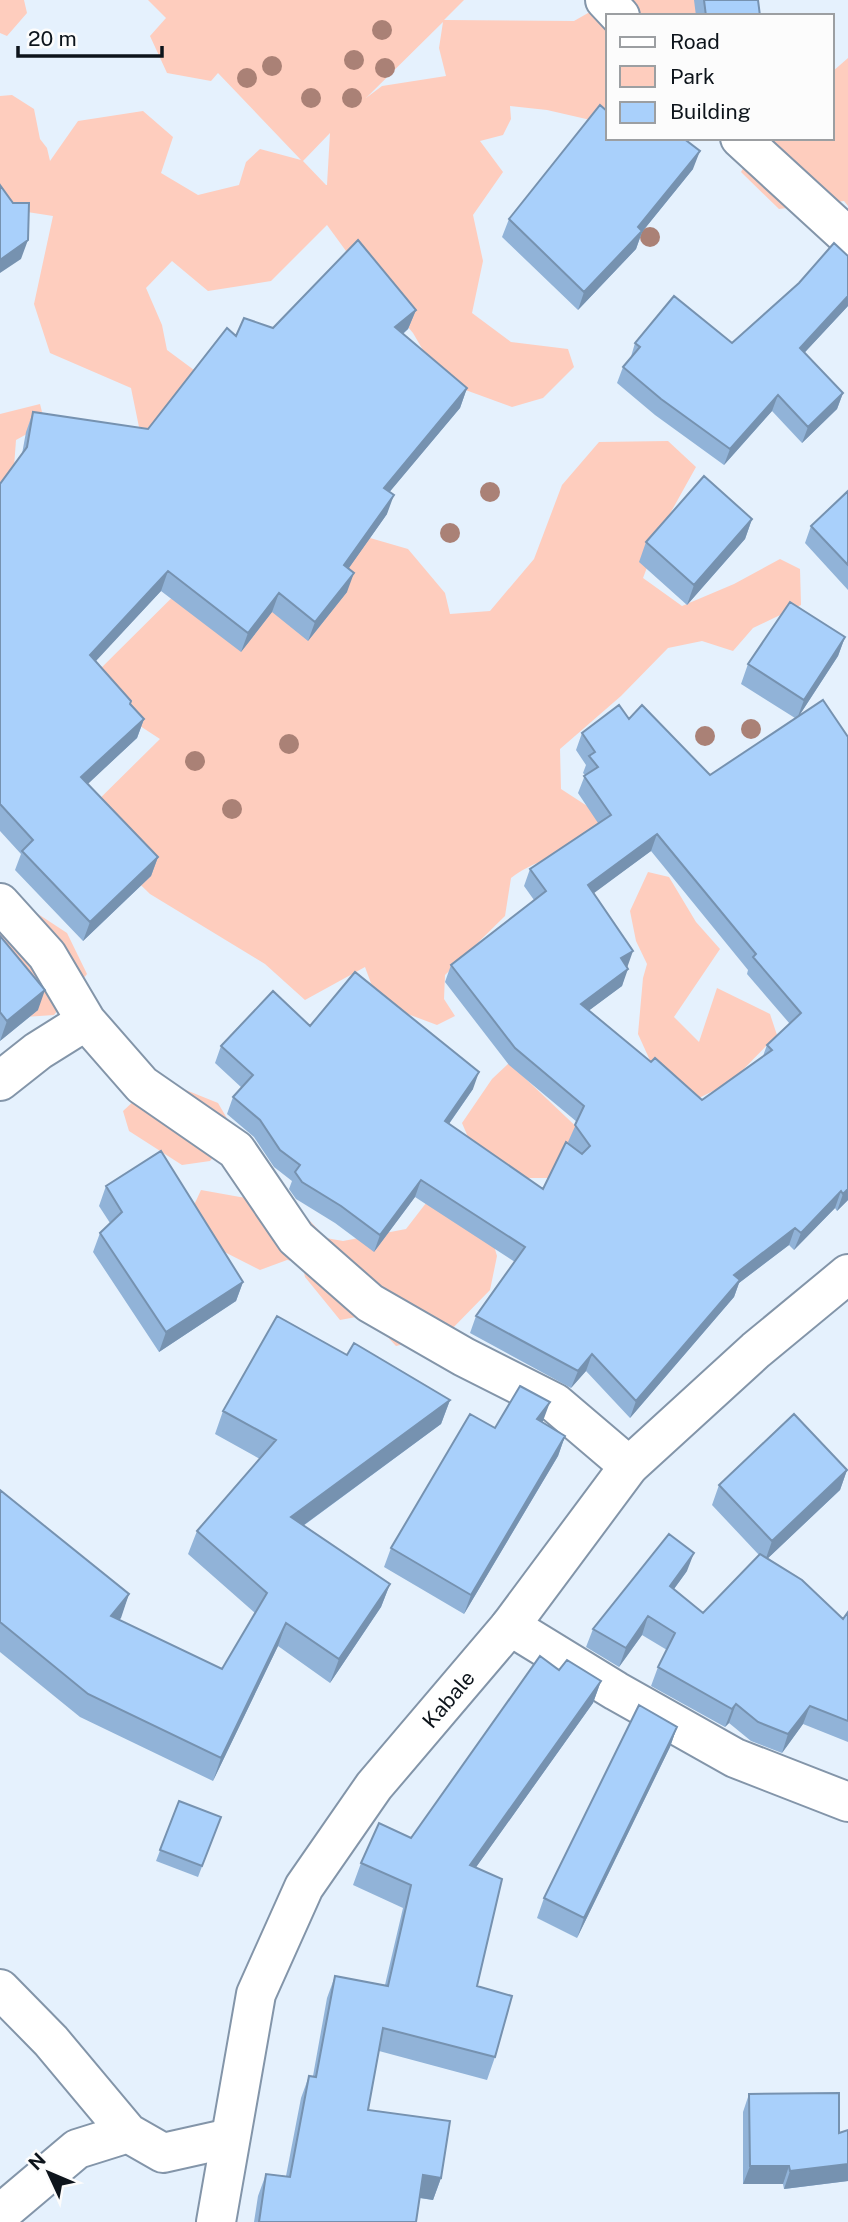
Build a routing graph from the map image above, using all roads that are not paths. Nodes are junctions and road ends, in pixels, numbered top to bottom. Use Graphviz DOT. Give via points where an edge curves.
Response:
graph roads {
  1 [pos="605,0"];
  2 [pos="618,14"];
  3 [pos="742,140"];
  4 [pos="848,237"];
  5 [pos="0,903"];
  6 [pos="86,1021"];
  7 [pos="0,1081"];
  8 [pos="848,1274"];
  9 [pos="629,1466"];
  10 [pos="510,1626"];
  11 [pos="848,1802"];
  12 [pos="0,1989"];
  13 [pos="128,2133"];
  14 [pos="230,2138"];
  15 [pos="0,2214"];
  16 [pos="216,2222"];
  1 -- 2 [label="street"];
  3 -- 4 [label="street"];
  5 -- 6 [label="street" via="47,956"];
  6 -- 7 [label="street"];
  6 -- 9 [label="street" via="142,1085 236,1150 296,1238 370,1303 555,1403"];
  8 -- 9 [label="street, Kabale" via="756,1350"];
  9 -- 10 [label="street, Kabale"];
  10 -- 11 [label="street" via="736,1758"];
  10 -- 14 [label="street, Kabale" via="374,1786 304,1887 256,1994"];
  12 -- 13 [label="street" via="51,2041"];
  13 -- 14 [label="street" via="163,2153"];
  13 -- 15 [label="street" via="77,2149"];
  14 -- 16 [label="street, Kabale"];
}
